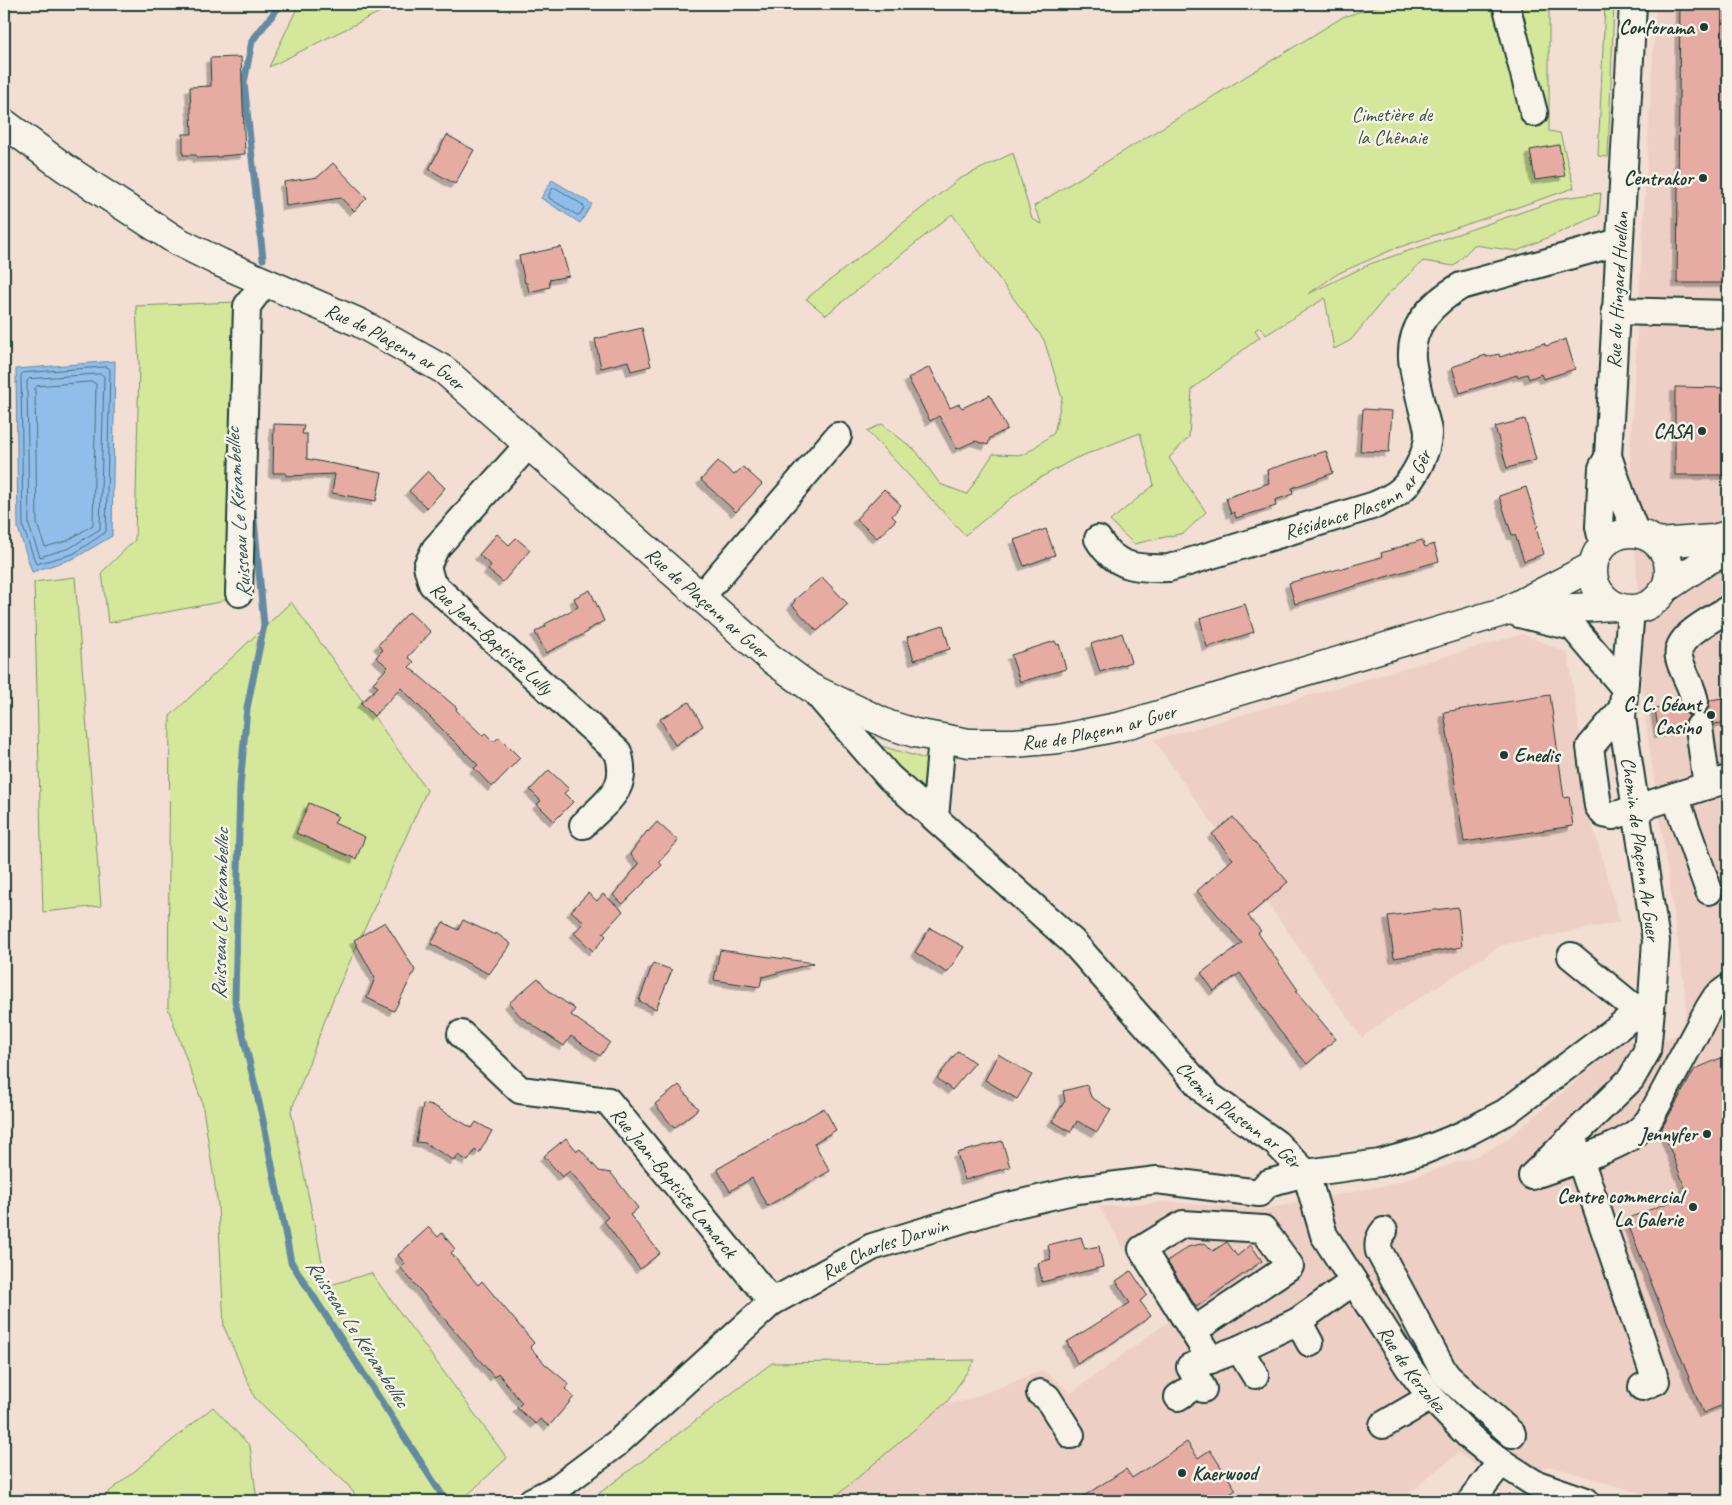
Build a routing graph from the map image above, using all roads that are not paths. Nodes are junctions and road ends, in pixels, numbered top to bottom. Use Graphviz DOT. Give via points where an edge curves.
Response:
graph roads {
  1 [pos="1506,4"];
  2 [pos="1633,4"];
  3 [pos="1534,113"];
  4 [pos="4,122"];
  5 [pos="1620,242"];
  6 [pos="265,282"];
  7 [pos="1615,310"];
  8 [pos="1728,314"];
  9 [pos="838,436"];
  10 [pos="528,444"];
  11 [pos="1608,456"];
  12 [pos="1728,535"];
  13 [pos="1647,538"];
  14 [pos="1098,539"];
  15 [pos="1728,551"];
  16 [pos="1598,555"];
  17 [pos="1666,588"];
  18 [pos="238,592"];
  19 [pos="701,596"];
  20 [pos="1623,608"];
  21 [pos="1728,609"];
  22 [pos="1506,611"];
  23 [pos="812,688"];
  24 [pos="1623,697"];
  25 [pos="942,738"];
  26 [pos="1723,780"];
  27 [pos="1675,796"];
  28 [pos="1636,808"];
  29 [pos="934,818"];
  30 [pos="583,826"];
  31 [pos="1709,891"];
  32 [pos="1571,956"];
  33 [pos="1728,988"];
  34 [pos="1645,1005"];
  35 [pos="461,1034"];
  36 [pos="1581,1150"];
  37 [pos="1306,1173"];
  38 [pos="1384,1231"];
  39 [pos="1352,1282"];
  40 [pos="772,1302"];
  41 [pos="1194,1331"];
  42 [pos="1239,1349"];
  43 [pos="1211,1360"];
  44 [pos="1255,1375"];
  45 [pos="1642,1387"];
  46 [pos="1193,1390"];
  47 [pos="1040,1393"];
  48 [pos="1431,1397"];
  49 [pos="1383,1425"];
  50 [pos="1512,1434"];
  51 [pos="1070,1435"];
  52 [pos="1502,1462"];
  53 [pos="532,1501"];
  54 [pos="1471,1501"];
  55 [pos="1586,1501"];
  1 -- 3 [label="street"];
  2 -- 5 [label="street, Rue du Hingard Huellan"];
  4 -- 6 [label="main road, Rue de Plaçenn ar Guer" via="65,168 177,241"];
  5 -- 7 [label="street, Rue du Hingard Huellan"];
  5 -- 14 [label="street, Résidence Plasenn ar Gêr" via="1461,286 1428,312 1414,337 1412,357 1428,433 1425,452 1418,468 1402,489 1389,498 1168,568 1148,569 1120,562 1111,557"];
  6 -- 10 [label="main road, Rue de Plaçenn ar Guer" via="360,323 444,370"];
  6 -- 18 [label="street" via="247,306"];
  7 -- 8 [label="street"];
  7 -- 11 [label="street, Rue du Hingard Huellan"];
  9 -- 19 [label="street"];
  10 -- 19 [label="main road, Rue de Plaçenn ar Guer"];
  10 -- 30 [label="street, Rue Jean-Baptiste Lully" via="435,549 427,566 432,584 618,752 622,771 619,788"];
  11 -- 13 [label="street, Rue du Hingard Huellan" via="1626,508"];
  11 -- 16 [label="street, Rue du Hingard Huellan" via="1602,468"];
  12 -- 13 [label="main road" via="1713,539"];
  13 -- 16 [label="main road" via="1624,533 1613,537"];
  13 -- 17 [label="main road" via="1665,552 1670,576"];
  15 -- 17 [label="main road" via="1708,560"];
  16 -- 20 [label="main road" via="1594,578 1598,589 1605,599"];
  16 -- 22 [label="main road, Rue de Plaçenn ar Guer"];
  17 -- 20 [label="main road" via="1652,604 1642,608"];
  19 -- 23 [label="main road, Rue de Plaçenn ar Guer" via="770,658"];
  20 -- 22 [label="main road, Rue de Plaçenn ar Guer"];
  20 -- 24 [label="street, Chemin de Plaçenn Ar Guer"];
  21 -- 26 [label="street" via="1687,635 1680,652 1680,660 1694,694 1697,715"];
  22 -- 24 [label="street" via="1573,627"];
  22 -- 25 [label="main road, Rue de Plaçenn ar Guer" via="1122,726 1058,739 1015,743 969,743"];
  23 -- 25 [label="main road, Rue de Plaçenn ar Guer" via="889,724"];
  23 -- 29 [label="street, Chemin Plasenn ar Gêr" via="889,777"];
  24 -- 28 [label="street, Chemin de Plaçenn Ar Guer" via="1622,718"];
  24 -- 28 [label="street" via="1590,747 1598,806 1604,814 1613,816"];
  25 -- 29 [label="street"];
  26 -- 27 [label="street"];
  27 -- 28 [label="street"];
  27 -- 31 [label="street"];
  28 -- 34 [label="street, Chemin de Plaçenn Ar Guer" via="1656,941"];
  29 -- 37 [label="street, Chemin Plasenn ar Gêr" via="1073,942 1207,1094 1276,1143"];
  32 -- 34 [label="street"];
  33 -- 36 [label="street" via="1716,997 1709,1008 1640,1131 1631,1137"];
  34 -- 36 [label="street, Chemin de Plaçenn Ar Guer" via="1647,1050 1631,1079"];
  34 -- 37 [label="street, Chemin Plasenn ar Gêr" via="1506,1112 1462,1135 1423,1151 1380,1163"];
  35 -- 40 [label="street, Rue Jean-Baptiste Lamarck" via="520,1090 608,1101"];
  36 -- 45 [label="street" via="1591,1216 1631,1330 1656,1381"];
  37 -- 39 [label="street, Rue de Kerzolez" via="1324,1235"];
  37 -- 40 [label="street, Rue Charles Darwin" via="1268,1183 1259,1193 1157,1180 1077,1190 1000,1208 872,1247"];
  38 -- 50 [label="street" via="1378,1244 1379,1251 1444,1372"];
  39 -- 42 [label="street" via="1304,1332"];
  39 -- 48 [label="street, Rue de Kerzolez"];
  40 -- 53 [label="street, Rue Charles Darwin" via="616,1444 556,1489"];
  41 -- 41 [label="street" via="1142,1249 1183,1224 1263,1229 1290,1266"];
  41 -- 43 [label="street"];
  42 -- 43 [label="street"];
  42 -- 44 [label="street"];
  43 -- 46 [label="street" via="1190,1367"];
  47 -- 51 [label="street" via="1047,1397"];
  48 -- 49 [label="street"];
  48 -- 52 [label="street, Rue de Kerzolez" via="1470,1437"];
  52 -- 54 [label="street"];
  52 -- 55 [label="street, Rue de Kerzolez" via="1534,1482"];
}
